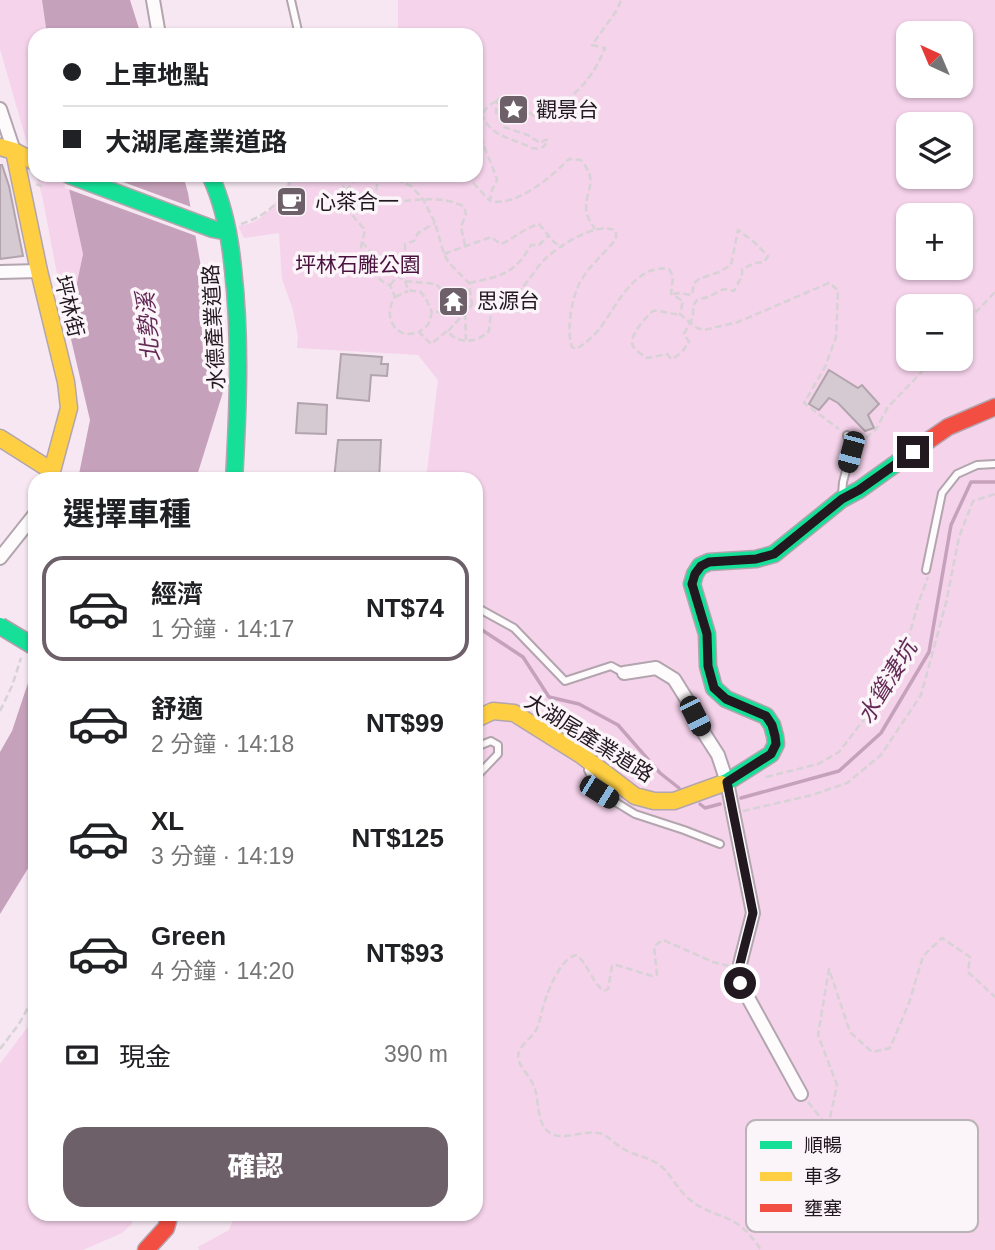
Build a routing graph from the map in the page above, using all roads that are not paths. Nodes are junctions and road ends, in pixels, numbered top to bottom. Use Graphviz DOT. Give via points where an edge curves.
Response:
graph roads {
  1 [pos="153,0"];
  2 [pos="291,0"];
  3 [pos="158,28"];
  4 [pos="297,28"];
  5 [pos="0,109"];
  6 [pos="7,149"];
  7 [pos="28,159"];
  8 [pos="88,182"];
  9 [pos="214,182"];
  10 [pos="228,229"];
  11 [pos="38,271"];
  12 [pos="0,272"];
  13 [pos="995,407"];
  14 [pos="847,435"];
  15 [pos="0,438"];
  16 [pos="995,464"];
  17 [pos="47,472"];
  18 [pos="52,472"];
  19 [pos="234,472"];
  20 [pos="842,499"];
  21 [pos="28,523"];
  22 [pos="18,537"];
  23 [pos="0,548"];
  24 [pos="0,558"];
  25 [pos="929,570"];
  26 [pos="483,611"];
  27 [pos="0,626"];
  28 [pos="28,649"];
  29 [pos="624,673"];
  30 [pos="483,716"];
  31 [pos="483,744"];
  32 [pos="581,755"];
  33 [pos="483,770"];
  34 [pos="727,782"];
  35 [pos="720,844"];
  36 [pos="801,1094"];
  37 [pos="168,1221"];
  38 [pos="146,1250"];
  1 -- 3 [label="street"];
  2 -- 4 [label="lane"];
  5 -- 6 [label="street"];
  6 -- 7 [label="street"];
  6 -- 11 [label="street, 坪林街"];
  8 -- 10 [label="street" via="214,229"];
  9 -- 10 [label="street, 水德產業道路"];
  10 -- 19 [label="street, 水德產業道路" via="237,294"];
  11 -- 12 [label="street"];
  11 -- 18 [label="street, 坪林街" via="69,408"];
  13 -- 20 [label="street, 大湖尾產業道路" via="948,427"];
  14 -- 20 [label="lane" via="851,452"];
  15 -- 17 [label="street"];
  16 -- 25 [label="lane" via="977,465 957,474 942,493"];
  20 -- 34 [label="street, 大湖尾產業道路" via="774,554 709,562 695,574 692,584 707,634 714,688 726,699 766,716 775,736 771,754"];
  21 -- 22 [label="street"];
  22 -- 23 [label="street"];
  22 -- 24 [label="street"];
  26 -- 29 [label="lane" via="514,628 565,681 611,666"];
  27 -- 28 [label="street, bridge"];
  29 -- 34 [label="street" via="656,668 674,679 718,755"];
  30 -- 32 [label="street, 大湖尾產業道路" via="493,711 514,713"];
  31 -- 33 [label="lane" via="491,741 499,750"];
  32 -- 34 [label="street, 大湖尾產業道路" via="635,796 654,801 674,801"];
  32 -- 35 [label="lane" via="599,792 635,814"];
  34 -- 36 [label="street" via="753,913 740,983"];
  37 -- 38 [label="street"];
}
